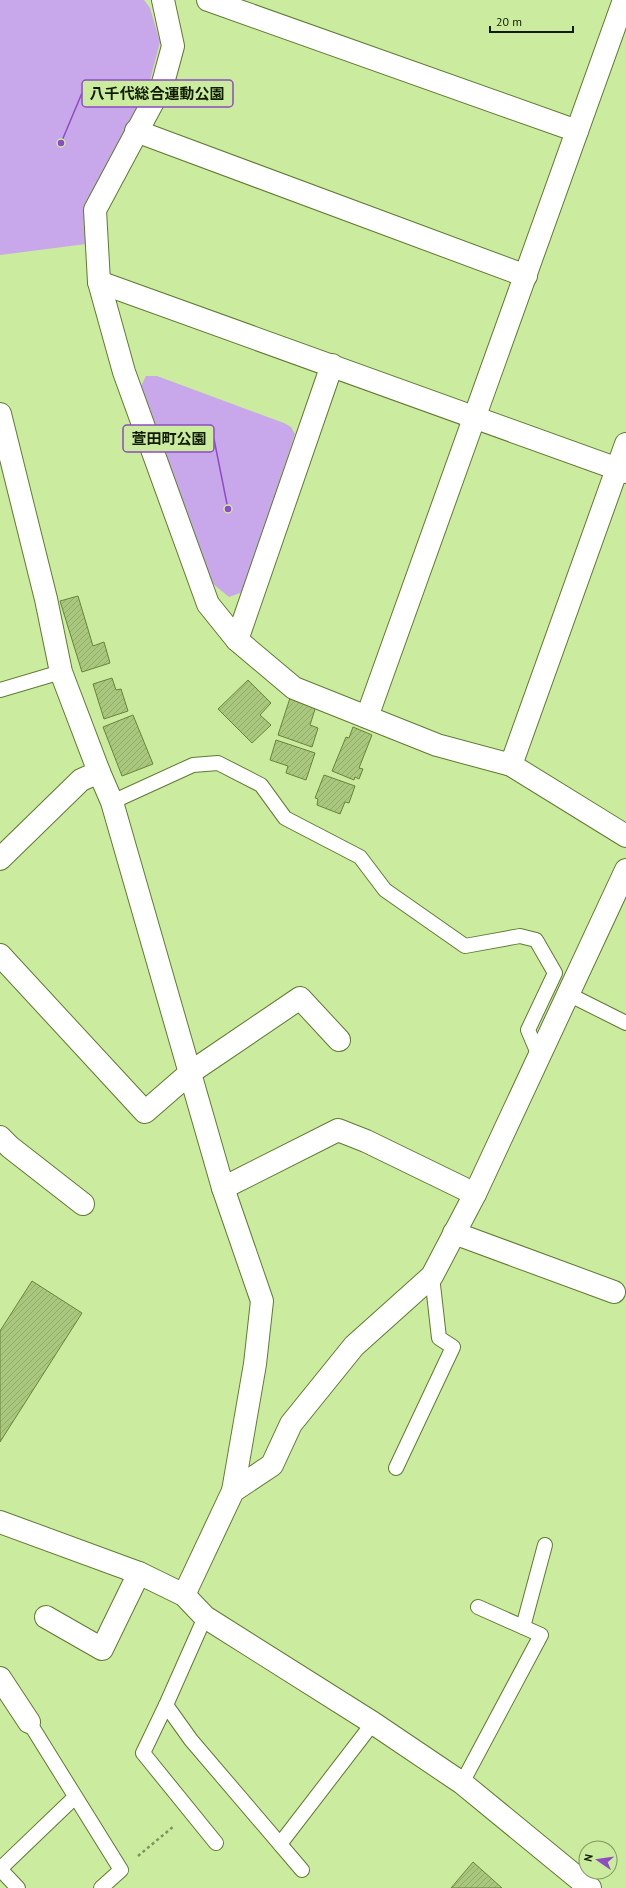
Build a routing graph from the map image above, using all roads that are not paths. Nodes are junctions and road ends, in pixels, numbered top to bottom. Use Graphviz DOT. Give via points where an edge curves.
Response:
graph roads {
  1 [pos="163,0"];
  2 [pos="208,0"];
  3 [pos="624,0"];
  4 [pos="136,131"];
  5 [pos="577,131"];
  6 [pos="526,276"];
  7 [pos="99,282"];
  8 [pos="332,365"];
  9 [pos="0,414"];
  10 [pos="475,416"];
  11 [pos="626,444"];
  12 [pos="622,470"];
  13 [pos="238,640"];
  14 [pos="62,672"];
  15 [pos="0,690"];
  16 [pos="367,717"];
  17 [pos="511,765"];
  18 [pos="99,772"];
  19 [pos="112,802"];
  20 [pos="626,836"];
  21 [pos="0,859"];
  22 [pos="626,870"];
  23 [pos="0,955"];
  24 [pos="568,994"];
  25 [pos="626,1023"];
  26 [pos="339,1040"];
  27 [pos="539,1056"];
  28 [pos="191,1072"];
  29 [pos="0,1137"];
  30 [pos="223,1188"];
  31 [pos="475,1194"];
  32 [pos="83,1204"];
  33 [pos="454,1233"];
  34 [pos="432,1276"];
  35 [pos="614,1292"];
  36 [pos="396,1468"];
  37 [pos="233,1492"];
  38 [pos="0,1522"];
  39 [pos="545,1545"];
  40 [pos="139,1573"];
  41 [pos="184,1595"];
  42 [pos="478,1607"];
  43 [pos="46,1617"];
  44 [pos="205,1618"];
  45 [pos="523,1627"];
  46 [pos="0,1678"];
  47 [pos="166,1705"];
  48 [pos="28,1722"];
  49 [pos="373,1723"];
  50 [pos="462,1783"];
  51 [pos="75,1797"];
  52 [pos="216,1843"];
  53 [pos="280,1844"];
  54 [pos="302,1870"];
  55 [pos="18,1888"];
  56 [pos="101,1888"];
  57 [pos="590,1888"];
  1 -- 4 [label="street" via="173,46 163,83"];
  2 -- 5 [label="street"];
  3 -- 5 [label="street"];
  4 -- 6 [label="street"];
  4 -- 7 [label="street" via="94,210"];
  5 -- 6 [label="street"];
  6 -- 10 [label="street"];
  7 -- 8 [label="street"];
  7 -- 13 [label="street" via="124,372 208,604"];
  8 -- 10 [label="street"];
  8 -- 13 [label="street"];
  9 -- 14 [label="street"];
  10 -- 12 [label="street"];
  10 -- 16 [label="street"];
  11 -- 12 [label="street"];
  12 -- 17 [label="street"];
  13 -- 16 [label="street" via="294,688"];
  14 -- 15 [label="lane"];
  14 -- 18 [label="street"];
  16 -- 17 [label="street" via="437,745"];
  17 -- 20 [label="street"];
  18 -- 19 [label="street"];
  18 -- 21 [label="street" via="81,780"];
  19 -- 27 [label="lane" via="193,765 218,763 261,785 286,818 360,857 385,890 465,946 520,936 536,940 555,973 528,1030"];
  19 -- 28 [label="street"];
  22 -- 24 [label="street"];
  23 -- 28 [label="street" via="145,1112"];
  24 -- 25 [label="lane"];
  24 -- 27 [label="street"];
  26 -- 28 [label="street" via="300,998"];
  27 -- 31 [label="street"];
  28 -- 30 [label="street"];
  29 -- 32 [label="street"];
  30 -- 31 [label="street" via="338,1130"];
  30 -- 37 [label="street" via="262,1301 255,1364"];
  31 -- 33 [label="street"];
  33 -- 34 [label="street"];
  33 -- 35 [label="street"];
  34 -- 36 [label="lane" via="439,1338 453,1348"];
  34 -- 37 [label="street" via="354,1346 291,1424 272,1465"];
  37 -- 41 [label="street"];
  38 -- 40 [label="street"];
  39 -- 45 [label="lane"];
  40 -- 41 [label="street"];
  40 -- 43 [label="street" via="102,1649"];
  41 -- 44 [label="street"];
  42 -- 45 [label="lane"];
  44 -- 47 [label="lane"];
  44 -- 49 [label="street"];
  45 -- 50 [label="lane" via="541,1635"];
  46 -- 48 [label="street"];
  47 -- 52 [label="lane" via="143,1753"];
  47 -- 53 [label="lane" via="191,1740"];
  48 -- 51 [label="lane"];
  49 -- 50 [label="street"];
  49 -- 53 [label="lane"];
  50 -- 57 [label="street"];
  51 -- 55 [label="lane" via="0,1870"];
  51 -- 56 [label="lane" via="121,1870"];
  53 -- 54 [label="lane"];
}
